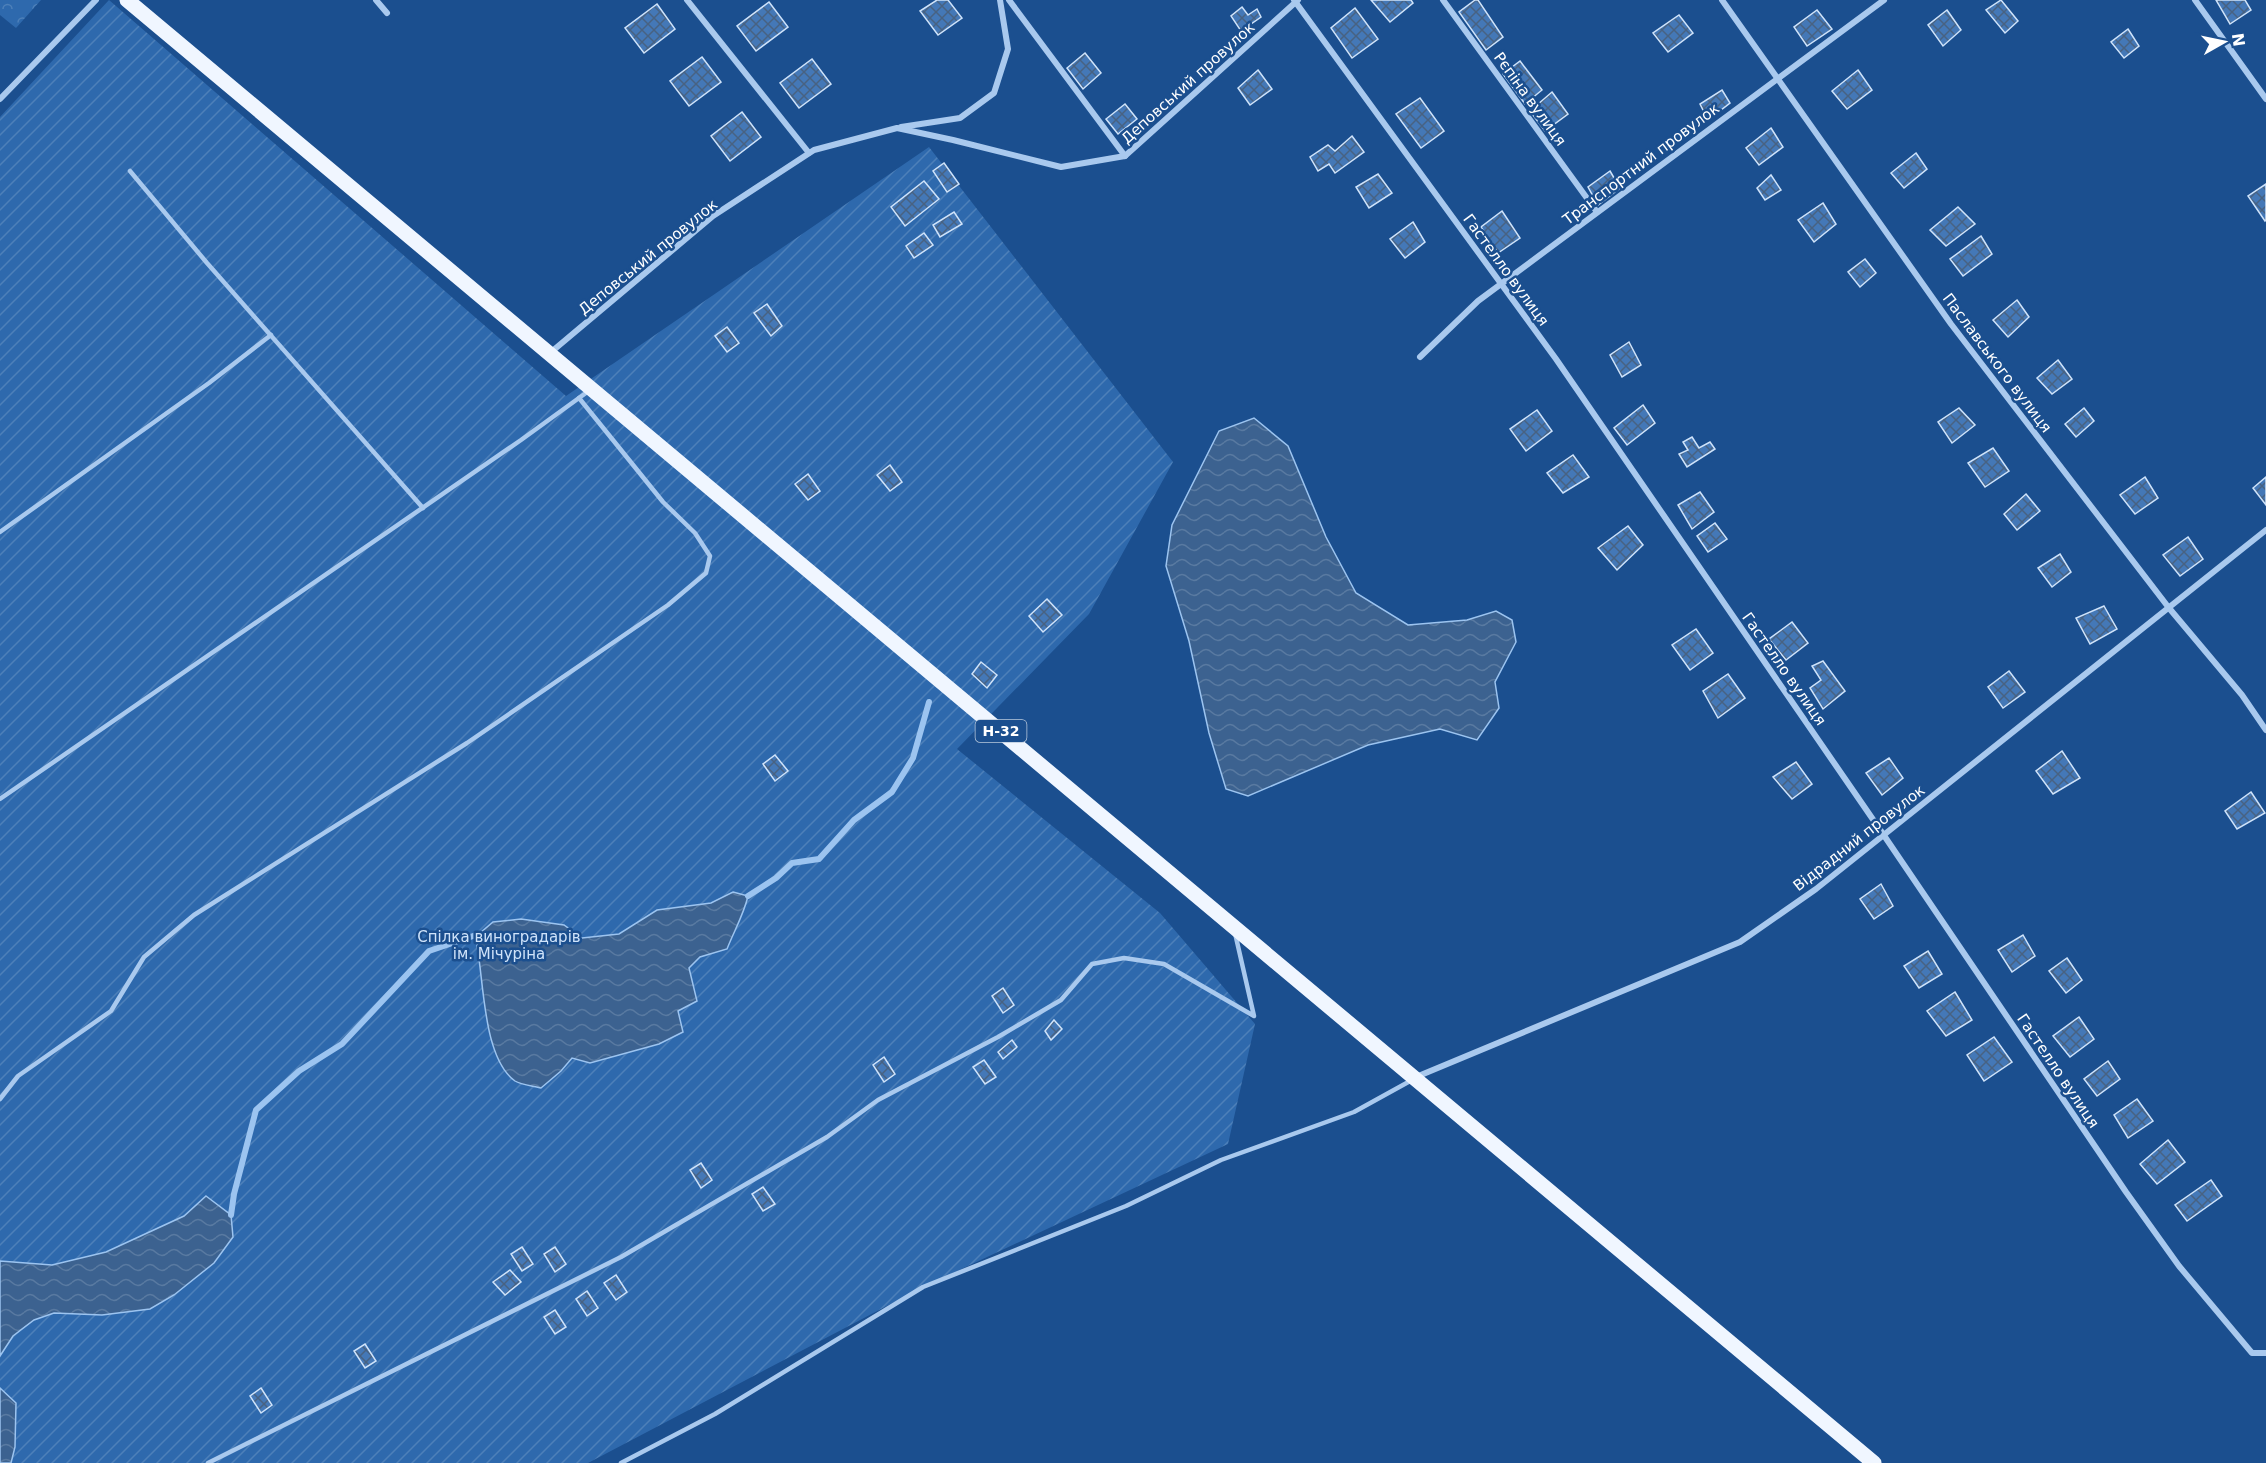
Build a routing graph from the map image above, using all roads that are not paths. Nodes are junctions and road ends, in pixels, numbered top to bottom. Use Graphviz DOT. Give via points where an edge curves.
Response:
graph roads {
  1 [pos="96,0"];
  2 [pos="128,0"];
  3 [pos="376,0"];
  4 [pos="687,0"];
  5 [pos="1000,0"];
  6 [pos="1009,0"];
  7 [pos="1443,0"];
  8 [pos="1722,0"];
  9 [pos="1884,0"];
  10 [pos="2195,0"];
  11 [pos="1296,1"];
  12 [pos="387,13"];
  13 [pos="1778,78"];
  14 [pos="0,99"];
  15 [pos="2266,99"];
  16 [pos="897,128"];
  17 [pos="809,153"];
  18 [pos="1125,156"];
  19 [pos="130,171"];
  20 [pos="1597,212"];
  21 [pos="1501,284"];
  22 [pos="271,335"];
  23 [pos="550,353"];
  24 [pos="1420,357"];
  25 [pos="592,388"];
  26 [pos="579,398"];
  27 [pos="423,508"];
  28 [pos="2266,530"];
  29 [pos="0,532"];
  30 [pos="2169,608"];
  31 [pos="2266,730"];
  32 [pos="0,799"];
  33 [pos="1884,834"];
  34 [pos="1233,926"];
  35 [pos="1414,1078"];
  36 [pos="0,1099"];
  37 [pos="2266,1353"];
  38 [pos="208,1463"];
  39 [pos="621,1463"];
  40 [pos="1874,1463"];
  1 -- 14 [label="street"];
  2 -- 23 [label="main road, Н-32"];
  3 -- 12 [label="street"];
  4 -- 17 [label="street"];
  5 -- 16 [label="street" via="1008,49 994,93 960,118"];
  6 -- 18 [label="street"];
  7 -- 20 [label="street, Рєпіна вулиця"];
  8 -- 13 [label="street, Паславського вулиця"];
  9 -- 13 [label="street, Транспортний провулок"];
  10 -- 15 [label="street"];
  11 -- 18 [label="street, Деповський провулок"];
  11 -- 21 [label="street, Гастелло вулиця"];
  13 -- 20 [label="street, Транспортний провулок"];
  13 -- 30 [label="street, Паславського вулиця" via="1951,324"];
  16 -- 17 [label="street, Деповський провулок"];
  16 -- 18 [label="street, Деповський провулок" via="1061,167"];
  17 -- 23 [label="street, Деповський провулок" via="713,216"];
  19 -- 22 [label="lane"];
  20 -- 21 [label="street, Транспортний провулок"];
  21 -- 24 [label="street, Транспортний провулок"];
  21 -- 33 [label="street, Гастелло вулиця"];
  22 -- 27 [label="lane"];
  22 -- 29 [label="lane"];
  23 -- 25 [label="main road, Н-32"];
  25 -- 26 [label="lane"];
  25 -- 34 [label="main road, Н-32"];
  26 -- 27 [label="lane"];
  26 -- 36 [label="lane" via="663,502 695,533 710,556 706,573 668,605 467,743 194,915 144,957 111,1011 18,1076"];
  27 -- 32 [label="lane"];
  28 -- 30 [label="street, Відрадний провулок"];
  30 -- 31 [label="street, Паславського вулиця"];
  30 -- 33 [label="street, Відрадний провулок"];
  33 -- 35 [label="street, Відрадний провулок" via="1816,889 1740,942"];
  33 -- 37 [label="street, Гастелло вулиця" via="2179,1266 2252,1353"];
  34 -- 35 [label="main road, Н-32"];
  34 -- 38 [label="lane" via="1254,1016 1164,964 1124,958 1092,964 1061,1000 878,1100 827,1137 621,1257"];
  35 -- 39 [label="lane" via="1354,1112 1221,1160 1126,1206 922,1287 715,1414"];
  35 -- 40 [label="main road, Н-32"];
}
